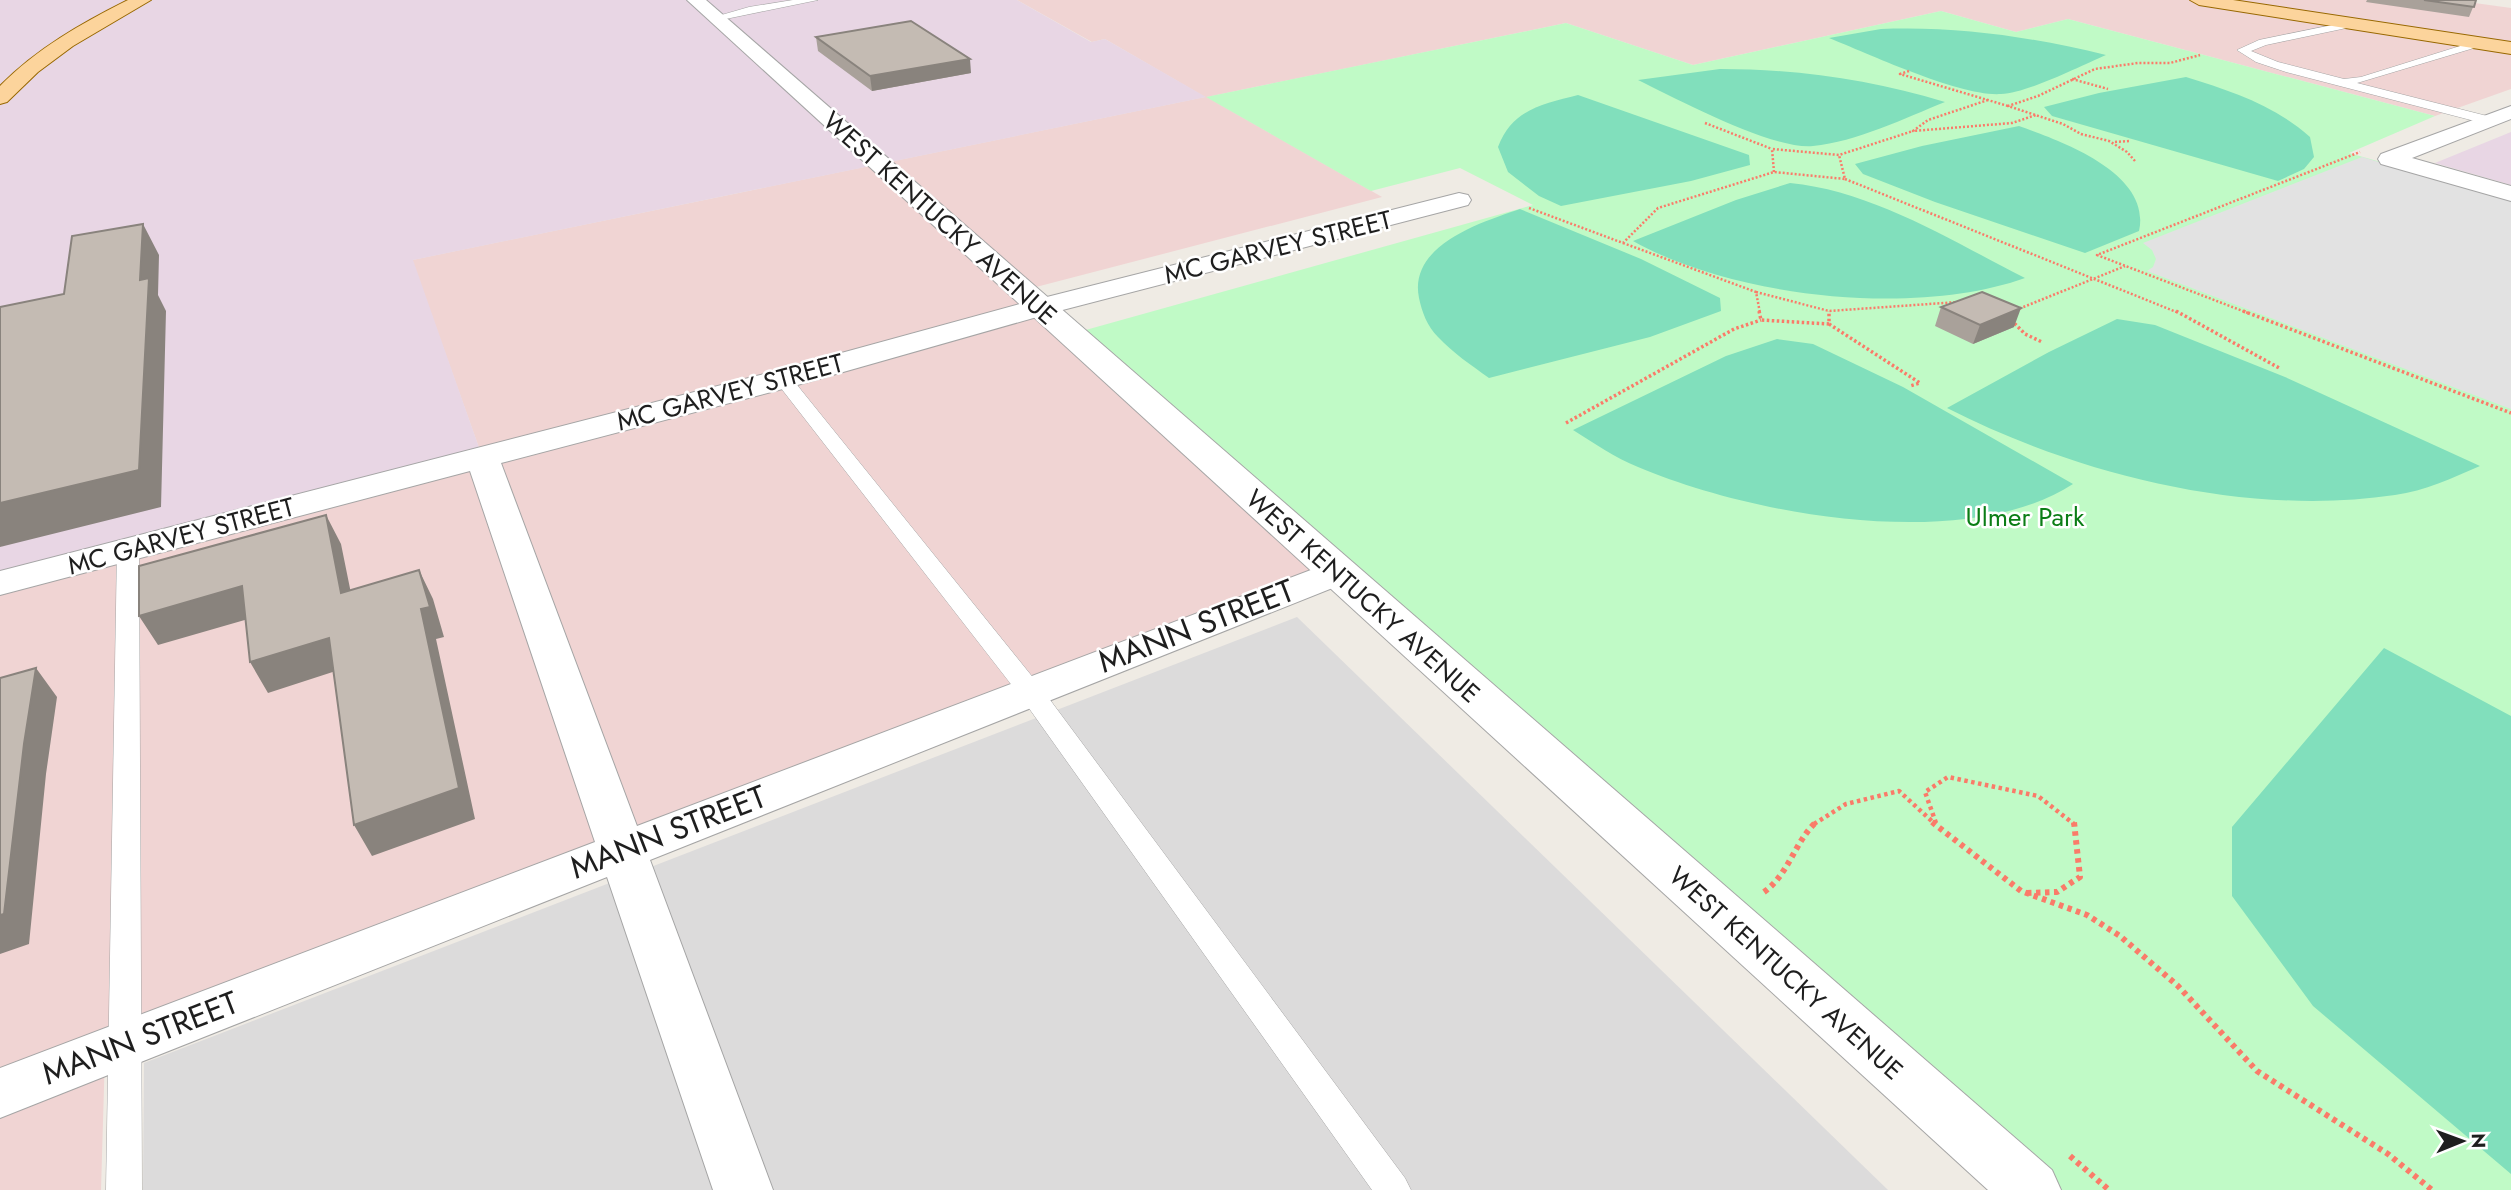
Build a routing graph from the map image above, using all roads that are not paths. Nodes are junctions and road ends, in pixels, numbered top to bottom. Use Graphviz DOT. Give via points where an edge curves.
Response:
graph roads {
  1 [pos="142,0"];
  2 [pos="813,0"];
  3 [pos="2199,0"];
  4 [pos="706,9"];
  5 [pos="2352,24"];
  6 [pos="2480,43"];
  7 [pos="2511,48"];
  8 [pos="2356,80"];
  9 [pos="0,98"];
  10 [pos="2511,112"];
  11 [pos="2490,121"];
  12 [pos="2511,194"];
  13 [pos="1459,200"];
  14 [pos="1041,307"];
  15 [pos="783,379"];
  16 [pos="482,457"];
  17 [pos="128,550"];
  18 [pos="1337,573"];
  19 [pos="0,583"];
  20 [pos="1030,691"];
  21 [pos="621,850"];
  22 [pos="127,1043"];
  23 [pos="0,1093"];
  24 [pos="124,1190"];
  25 [pos="743,1190"];
  26 [pos="1392,1190"];
  27 [pos="2031,1190"];
  1 -- 9 [label="main road" via="40,62"];
  2 -- 4 [label="lane" via="749,10"];
  3 -- 5 [label="main road"];
  4 -- 14 [label="street, WEST KENTUCKY AVENUE"];
  5 -- 6 [label="main road"];
  5 -- 8 [label="lane" via="2243,50 2260,60"];
  6 -- 7 [label="main road"];
  6 -- 8 [label="lane"];
  8 -- 11 [label="lane"];
  10 -- 11 [label="street"];
  11 -- 12 [label="street" via="2389,159"];
  13 -- 14 [label="street, MC GARVEY STREET"];
  14 -- 15 [label="street, MC GARVEY STREET"];
  14 -- 18 [label="street, WEST KENTUCKY AVENUE"];
  15 -- 16 [label="street, MC GARVEY STREET"];
  15 -- 20 [label="lane"];
  16 -- 17 [label="street, MC GARVEY STREET"];
  16 -- 21 [label="street"];
  17 -- 19 [label="street, MC GARVEY STREET"];
  17 -- 22 [label="lane"];
  18 -- 20 [label="street, MANN STREET"];
  18 -- 27 [label="street, WEST KENTUCKY AVENUE"];
  20 -- 21 [label="street, MANN STREET"];
  20 -- 26 [label="lane"];
  21 -- 22 [label="street, MANN STREET"];
  21 -- 25 [label="street"];
  22 -- 23 [label="street, MANN STREET"];
  22 -- 24 [label="lane"];
}
